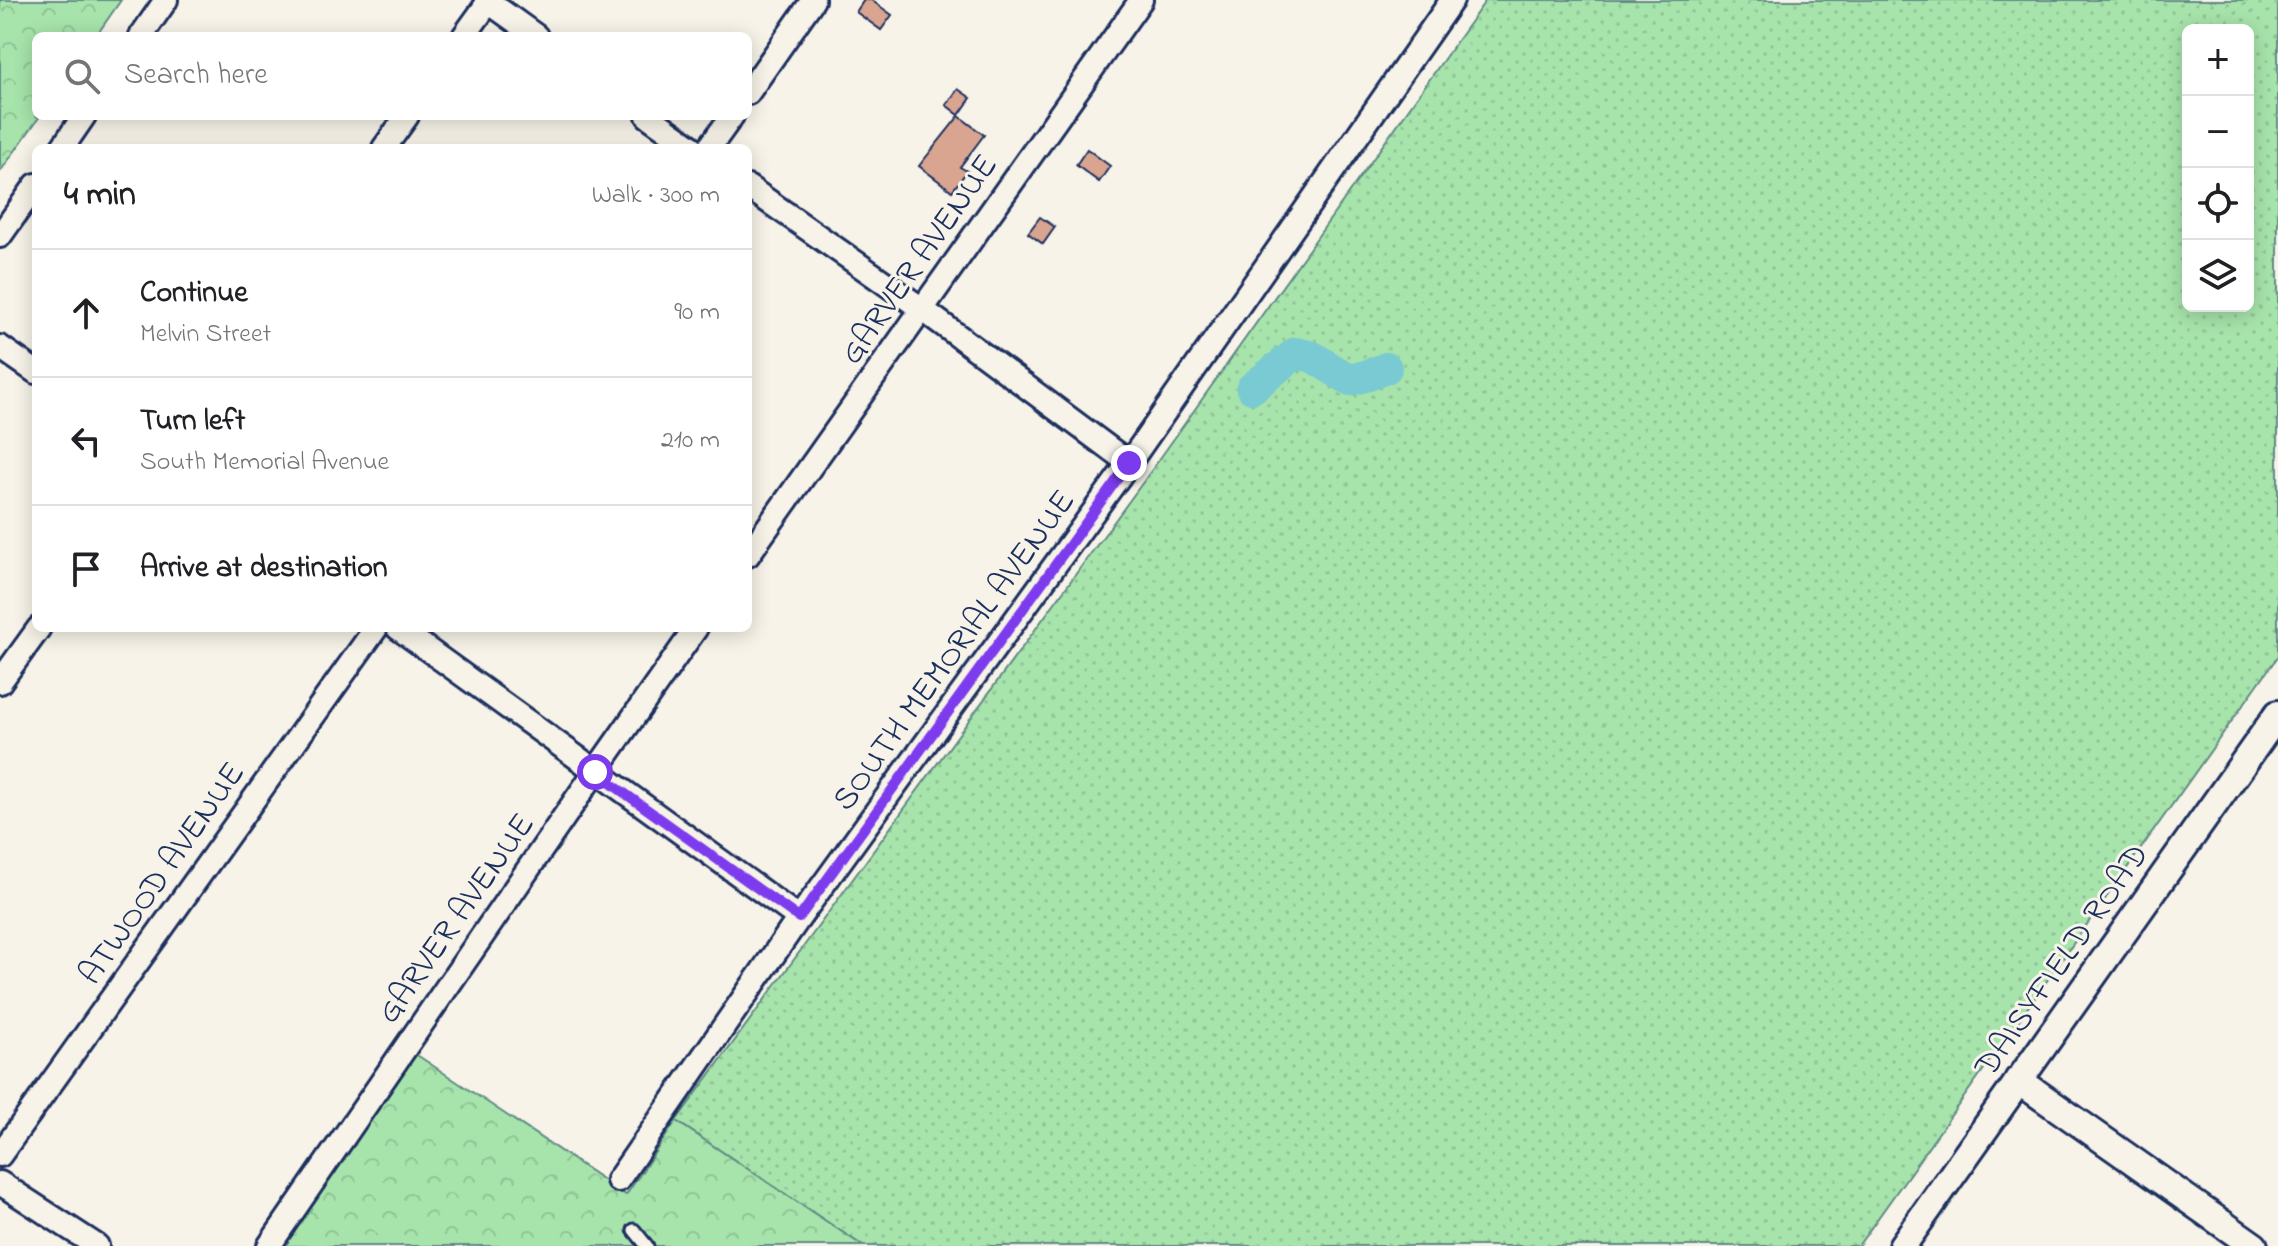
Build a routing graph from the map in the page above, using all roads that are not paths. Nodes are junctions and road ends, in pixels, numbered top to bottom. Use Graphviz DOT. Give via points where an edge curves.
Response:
graph roads {
  1 [pos="166,0"];
  2 [pos="813,0"];
  3 [pos="1141,0"];
  4 [pos="1452,0"];
  5 [pos="488,1"];
  6 [pos="144,32"];
  7 [pos="467,32"];
  8 [pos="531,32"];
  9 [pos="752,87"];
  10 [pos="81,120"];
  11 [pos="404,120"];
  12 [pos="654,120"];
  13 [pos="729,120"];
  14 [pos="65,144"];
  15 [pos="387,144"];
  16 [pos="687,144"];
  17 [pos="712,144"];
  18 [pos="752,190"];
  19 [pos="32,191"];
  20 [pos="0,236"];
  21 [pos="922,309"];
  22 [pos="0,347"];
  23 [pos="32,369"];
  24 [pos="1129,463"];
  25 [pos="752,549"];
  26 [pos="36,632"];
  27 [pos="373,632"];
  28 [pos="403,632"];
  29 [pos="693,632"];
  30 [pos="0,682"];
  31 [pos="2278,714"];
  32 [pos="595,772"];
  33 [pos="799,918"];
  34 [pos="2018,1080"];
  35 [pos="0,1155"];
  36 [pos="618,1180"];
  37 [pos="0,1183"];
  38 [pos="634,1230"];
  39 [pos="97,1246"];
  40 [pos="269,1246"];
  41 [pos="647,1246"];
  42 [pos="1902,1246"];
  43 [pos="2254,1246"];
  1 -- 6 [label="street"];
  2 -- 9 [label="street"];
  3 -- 21 [label="street, GARVER AVENUE"];
  4 -- 24 [label="street, SOUTH MEMORIAL AVENUE"];
  5 -- 7 [label="street"];
  5 -- 8 [label="street"];
  10 -- 14 [label="street"];
  11 -- 15 [label="street"];
  12 -- 16 [label="street"];
  13 -- 17 [label="street"];
  18 -- 21 [label="street"];
  19 -- 20 [label="street"];
  21 -- 24 [label="street"];
  21 -- 25 [label="street, GARVER AVENUE"];
  22 -- 23 [label="street"];
  24 -- 33 [label="street, SOUTH MEMORIAL AVENUE"];
  26 -- 30 [label="street"];
  27 -- 35 [label="street, ATWOOD AVENUE"];
  28 -- 32 [label="street"];
  29 -- 32 [label="street, GARVER AVENUE"];
  31 -- 34 [label="street, DAISYFIELD ROAD"];
  32 -- 33 [label="street"];
  32 -- 40 [label="street, GARVER AVENUE"];
  33 -- 36 [label="street, SOUTH MEMORIAL AVENUE"];
  34 -- 42 [label="street, DAISYFIELD ROAD"];
  34 -- 43 [label="street"];
  37 -- 39 [label="street"];
  38 -- 41 [label="lane"];
}
